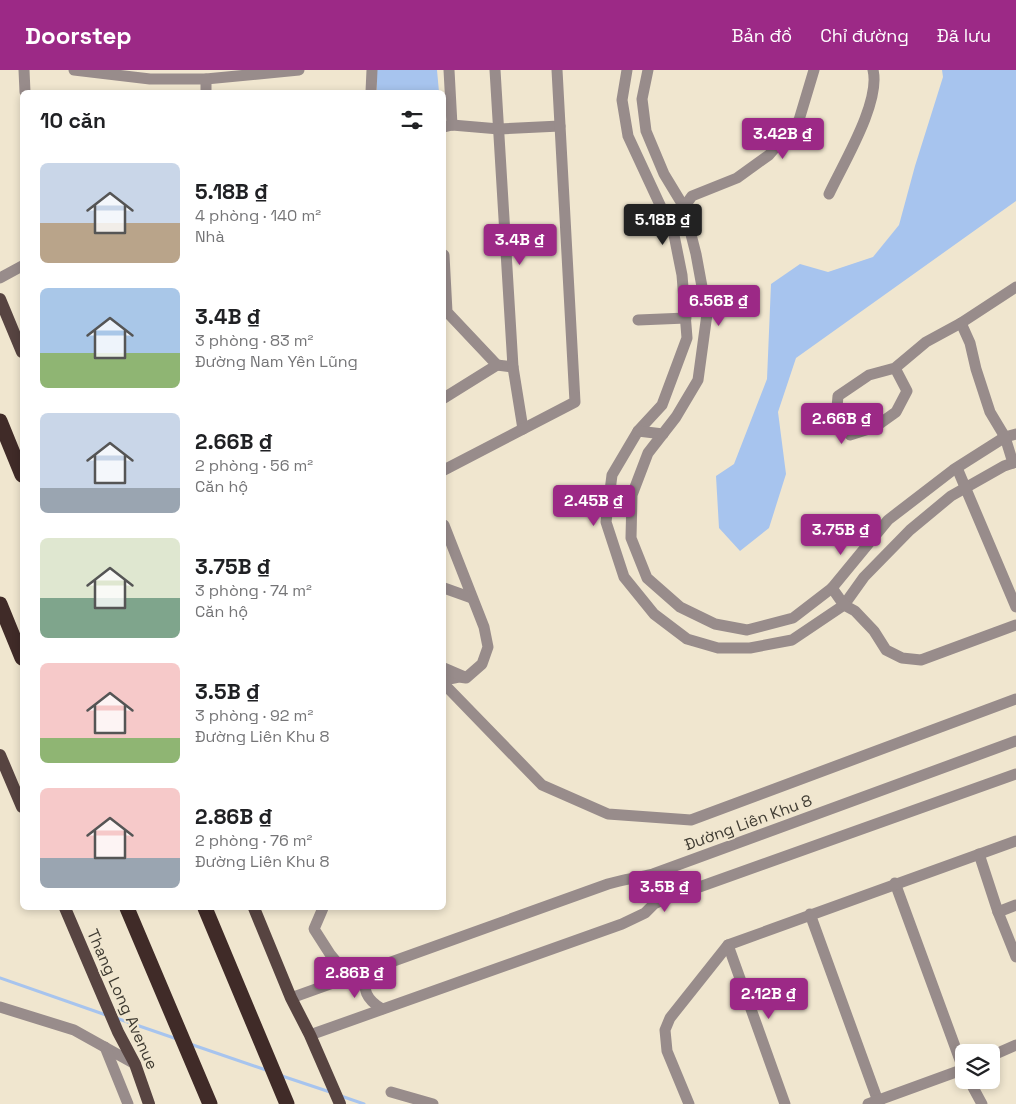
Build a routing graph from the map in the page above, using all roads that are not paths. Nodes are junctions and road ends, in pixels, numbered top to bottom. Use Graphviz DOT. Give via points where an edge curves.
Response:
graph roads {
  1 [pos="24,70"];
  2 [pos="74,70"];
  3 [pos="299,70"];
  4 [pos="372,70"];
  5 [pos="449,70"];
  6 [pos="495,70"];
  7 [pos="557,70"];
  8 [pos="627,70"];
  9 [pos="648,70"];
  10 [pos="814,70"];
  11 [pos="873,70"];
  12 [pos="212,75"];
  13 [pos="24,90"];
  14 [pos="207,90"];
  15 [pos="371,90"];
  16 [pos="448,126"];
  17 [pos="560,126"];
  18 [pos="499,129"];
  19 [pos="829,194"];
  20 [pos="684,207"];
  21 [pos="20,267"];
  22 [pos="0,278"];
  23 [pos="1015,291"];
  24 [pos="0,299"];
  25 [pos="446,314"];
  26 [pos="686,318"];
  27 [pos="638,320"];
  28 [pos="960,323"];
  29 [pos="20,347"];
  30 [pos="497,366"];
  31 [pos="513,366"];
  32 [pos="895,368"];
  33 [pos="446,397"];
  34 [pos="0,421"];
  35 [pos="523,429"];
  36 [pos="638,431"];
  37 [pos="663,434"];
  38 [pos="1011,436"];
  39 [pos="1014,463"];
  40 [pos="957,468"];
  41 [pos="446,469"];
  42 [pos="20,470"];
  43 [pos="966,488"];
  44 [pos="446,530"];
  45 [pos="446,554"];
  46 [pos="456,558"];
  47 [pos="832,588"];
  48 [pos="446,589"];
  49 [pos="472,598"];
  50 [pos="0,604"];
  51 [pos="844,605"];
  52 [pos="1016,607"];
  53 [pos="1016,625"];
  54 [pos="20,653"];
  55 [pos="446,669"];
  56 [pos="466,678"];
  57 [pos="446,682"];
  58 [pos="446,684"];
  59 [pos="1016,699"];
  60 [pos="1016,741"];
  61 [pos="0,755"];
  62 [pos="1016,774"];
  63 [pos="20,802"];
  64 [pos="1016,840"];
  65 [pos="979,854"];
  66 [pos="895,884"];
  67 [pos="1016,905"];
  68 [pos="66,910"];
  69 [pos="128,910"];
  70 [pos="205,910"];
  71 [pos="255,910"];
  72 [pos="322,910"];
  73 [pos="998,912"];
  74 [pos="810,914"];
  75 [pos="728,945"];
  76 [pos="1016,957"];
  77 [pos="367,972"];
  78 [pos="350,978"];
  79 [pos="291,998"];
  80 [pos="0,1007"];
  81 [pos="382,1009"];
  82 [pos="310,1035"];
  83 [pos="1016,1045"];
  84 [pos="106,1047"];
  85 [pos="955,1048"];
  86 [pos="1000,1052"];
  87 [pos="135,1064"];
  88 [pos="955,1073"];
  89 [pos="974,1089"];
  90 [pos="391,1092"];
  91 [pos="284,1097"];
  92 [pos="875,1103"];
  93 [pos="128,1104"];
  94 [pos="149,1104"];
  95 [pos="210,1104"];
  96 [pos="340,1104"];
  97 [pos="434,1104"];
  98 [pos="689,1104"];
  99 [pos="785,1104"];
  100 [pos="982,1104"];
  1 -- 13 [label="street"];
  2 -- 12 [label="street" via="150,79"];
  3 -- 12 [label="street"];
  4 -- 15 [label="street"];
  5 -- 16 [label="street"];
  6 -- 18 [label="street"];
  7 -- 17 [label="street"];
  8 -- 26 [label="street" via="622,100 628,136 674,235"];
  9 -- 20 [label="street" via="642,99 646,131 664,174"];
  10 -- 20 [label="street" via="799,120 769,156 737,178 692,196"];
  11 -- 19 [label="street" via="876,79 869,111"];
  12 -- 14 [label="street"];
  16 -- 18 [label="street"];
  17 -- 18 [label="street"];
  17 -- 35 [label="street" via="575,402"];
  18 -- 31 [label="street"];
  20 -- 37 [label="street" via="707,314 698,380"];
  21 -- 22 [label="street"];
  23 -- 28 [label="street"];
  24 -- 29 [label="main road"];
  25 -- 30 [label="street"];
  26 -- 27 [label="street"];
  26 -- 36 [label="street" via="687,338 662,405"];
  28 -- 32 [label="street" via="926,342"];
  28 -- 38 [label="street" via="970,343 990,412"];
  30 -- 31 [label="street"];
  30 -- 33 [label="street"];
  31 -- 35 [label="street"];
  32 -- 32 [label="street" via="869,375 838,396 836,419 850,435 875,427 896,412 907,391"];
  34 -- 42 [label="highway"];
  35 -- 41 [label="street"];
  36 -- 37 [label="street"];
  36 -- 51 [label="street" via="612,475 606,522 624,577 654,614 687,638 718,648 750,648 792,640"];
  37 -- 47 [label="street" via="648,453 632,496 631,538 647,578 680,607 715,624 747,630 793,618"];
  38 -- 39 [label="street"];
  38 -- 40 [label="street"];
  39 -- 43 [label="street"];
  40 -- 43 [label="street"];
  40 -- 47 [label="street" via="888,520"];
  43 -- 51 [label="street" via="910,530 864,577"];
  43 -- 52 [label="street"];
  44 -- 46 [label="street"];
  45 -- 46 [label="street"];
  46 -- 49 [label="street"];
  47 -- 51 [label="street"];
  48 -- 49 [label="street"];
  49 -- 56 [label="street" via="488,647 482,664"];
  50 -- 54 [label="highway"];
  51 -- 53 [label="street" via="855,611 874,631 886,650 902,658 921,660"];
  55 -- 56 [label="street"];
  56 -- 57 [label="street"];
  58 -- 59 [label="street" via="542,785 608,814 691,820"];
  60 -- 77 [label="street, Đường Liên Khu 8" via="653,874 608,884"];
  61 -- 63 [label="main road"];
  62 -- 81 [label="street" via="663,900 622,924"];
  64 -- 65 [label="street"];
  65 -- 66 [label="street"];
  65 -- 73 [label="street"];
  66 -- 74 [label="street"];
  66 -- 85 [label="street"];
  67 -- 73 [label="street"];
  68 -- 87 [label="main road, Thang Long Avenue"];
  69 -- 95 [label="highway"];
  70 -- 91 [label="highway"];
  71 -- 79 [label="main road"];
  72 -- 78 [label="street" via="314,929"];
  73 -- 76 [label="street"];
  74 -- 75 [label="street"];
  74 -- 92 [label="street"];
  75 -- 98 [label="street" via="670,1018 665,1030 667,1051"];
  75 -- 99 [label="street"];
  77 -- 78 [label="street, Đường Liên Khu 8"];
  77 -- 81 [label="street" via="364,984 370,1002"];
  78 -- 79 [label="street, Đường Liên Khu 8"];
  79 -- 82 [label="main road"];
  80 -- 84 [label="street" via="74,1030"];
  81 -- 82 [label="street"];
  82 -- 96 [label="main road"];
  83 -- 86 [label="street"];
  84 -- 87 [label="street"];
  84 -- 93 [label="street"];
  87 -- 94 [label="main road, Thang Long Avenue"];
  88 -- 92 [label="street"];
  89 -- 100 [label="street"];
  90 -- 97 [label="street"];
}
